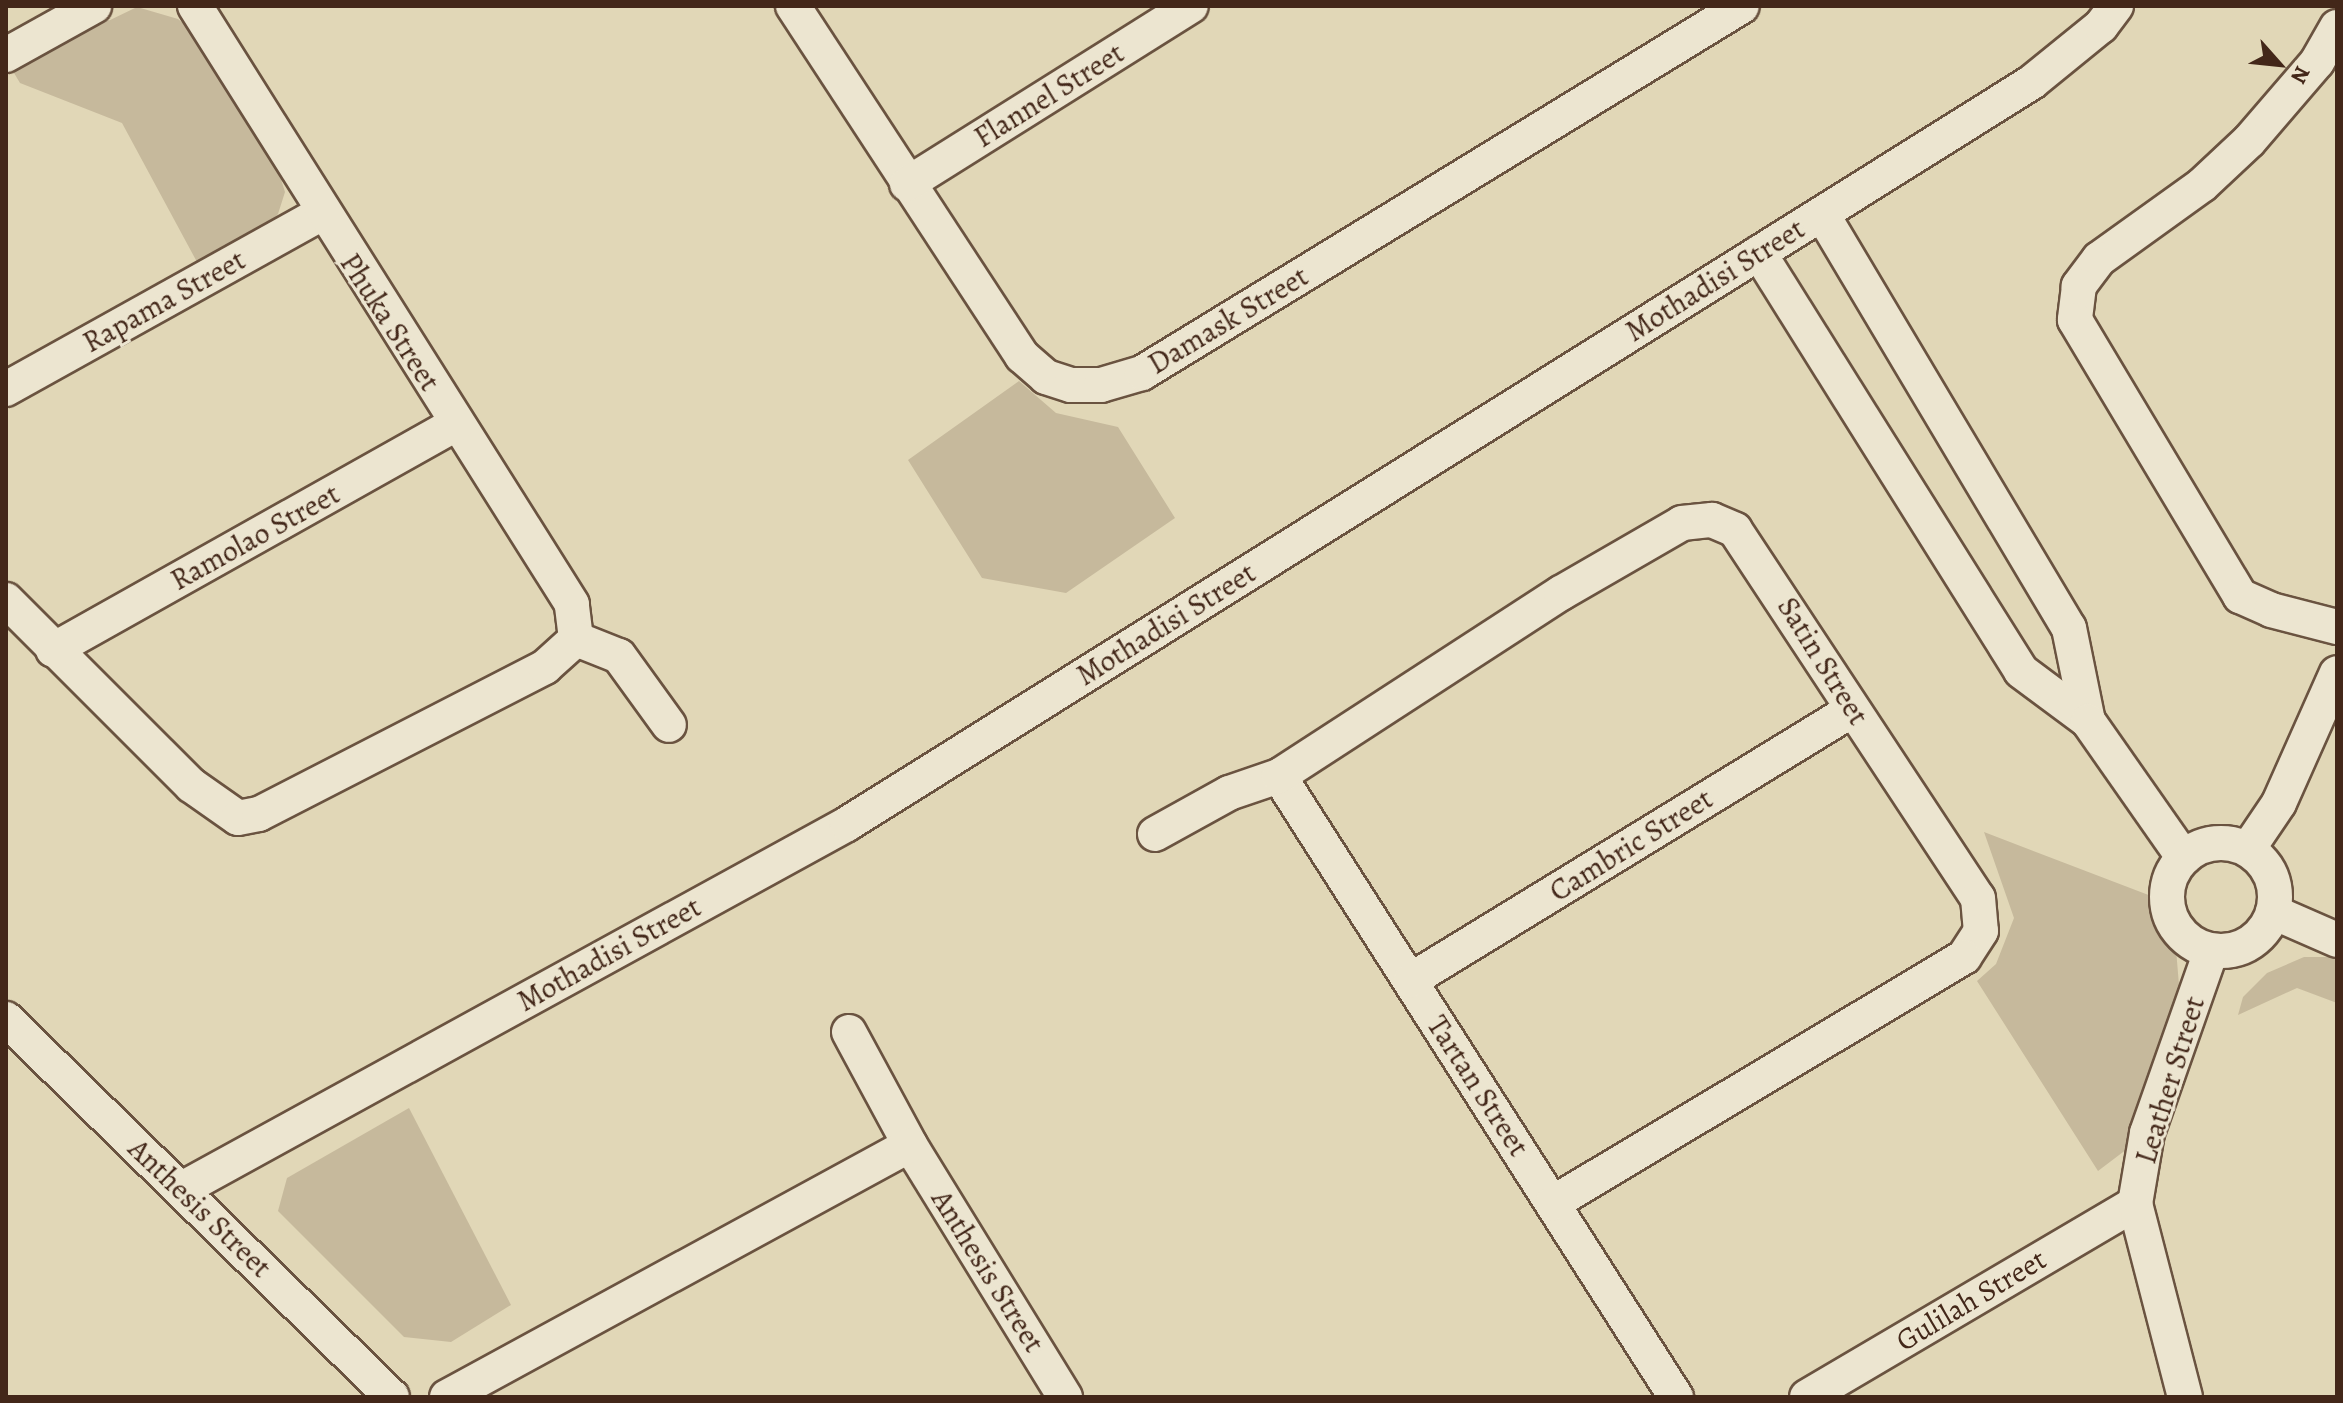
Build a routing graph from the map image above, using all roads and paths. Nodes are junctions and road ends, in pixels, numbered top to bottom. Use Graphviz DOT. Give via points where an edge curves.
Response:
graph roads {
  1 [pos="94,6"];
  2 [pos="195,6"];
  3 [pos="793,6"];
  4 [pos="1191,6"];
  5 [pos="1742,6"];
  6 [pos="2116,6"];
  7 [pos="2337,27"];
  8 [pos="6,55"];
  9 [pos="907,184"];
  10 [pos="321,214"];
  11 [pos="1822,214"];
  12 [pos="1759,253"];
  13 [pos="6,389"];
  14 [pos="456,424"];
  15 [pos="6,600"];
  16 [pos="2337,627"];
  17 [pos="576,639"];
  18 [pos="53,650"];
  19 [pos="2337,673"];
  20 [pos="1852,710"];
  21 [pos="2088,721"];
  22 [pos="669,725"];
  23 [pos="1279,776"];
  24 [pos="1155,834"];
  25 [pos="2248,849"];
  26 [pos="2184,858"];
  27 [pos="2273,912"];
  28 [pos="2337,940"];
  29 [pos="2211,951"];
  30 [pos="1411,980"];
  31 [pos="6,1019"];
  32 [pos="849,1032"];
  33 [pos="910,1145"];
  34 [pos="182,1189"];
  35 [pos="1553,1203"];
  36 [pos="2135,1204"];
  37 [pos="392,1397"];
  38 [pos="447,1397"];
  39 [pos="1065,1397"];
  40 [pos="1676,1397"];
  41 [pos="1807,1397"];
  42 [pos="2185,1397"];
  1 -- 8 [label="street"];
  2 -- 10 [label="street, Phuka Street"];
  3 -- 9 [label="street, Damask Street"];
  4 -- 9 [label="street, Flannel Street"];
  5 -- 9 [label="street, Damask Street" via="1142,373 1101,385 1071,385 1046,377 1022,356"];
  6 -- 11 [label="street, Mothadisi Street" via="2101,26 2032,82"];
  7 -- 16 [label="street" via="2317,62 2249,141 2202,185 2099,259 2079,286 2075,320 2240,596"];
  10 -- 13 [label="street, Rapama Street"];
  10 -- 14 [label="street, Phuka Street"];
  11 -- 12 [label="street, Mothadisi Street"];
  11 -- 21 [label="street" via="2069,628"];
  12 -- 21 [label="street" via="2021,671"];
  12 -- 34 [label="street, Mothadisi Street" via="847,824"];
  14 -- 17 [label="street, Phuka Street" via="572,604"];
  14 -- 18 [label="street, Ramolao Street"];
  15 -- 18 [label="street"];
  17 -- 18 [label="street" via="545,667 259,814 238,818 191,785"];
  17 -- 22 [label="street" via="619,656"];
  19 -- 25 [label="street" via="2279,803"];
  20 -- 23 [label="street, Satin Street" via="1782,594 1735,530 1712,520 1682,523 1561,593"];
  20 -- 30 [label="street, Cambric Street"];
  20 -- 35 [label="street, Satin Street" via="1978,898 1981,931 1964,957"];
  21 -- 26 [label="street"];
  23 -- 24 [label="street, Satin Street" via="1229,793"];
  23 -- 30 [label="street, Tartan Street"];
  25 -- 26 [label="street" via="2215,843"];
  25 -- 27 [label="street" via="2271,876"];
  26 -- 29 [label="street" via="2167,887 2172,921 2182,935"];
  27 -- 28 [label="street"];
  27 -- 29 [label="street" via="2256,939 2227,951"];
  29 -- 36 [label="street, Leather Street" via="2147,1133"];
  30 -- 35 [label="street, Tartan Street"];
  31 -- 34 [label="street, Anthesis Street"];
  32 -- 33 [label="street, Anthesis Street"];
  33 -- 38 [label="street"];
  33 -- 39 [label="street, Anthesis Street"];
  34 -- 37 [label="street, Anthesis Street"];
  35 -- 40 [label="street, Tartan Street"];
  36 -- 41 [label="street, Gulilah Street"];
  36 -- 42 [label="street, Leather Street"];
}
